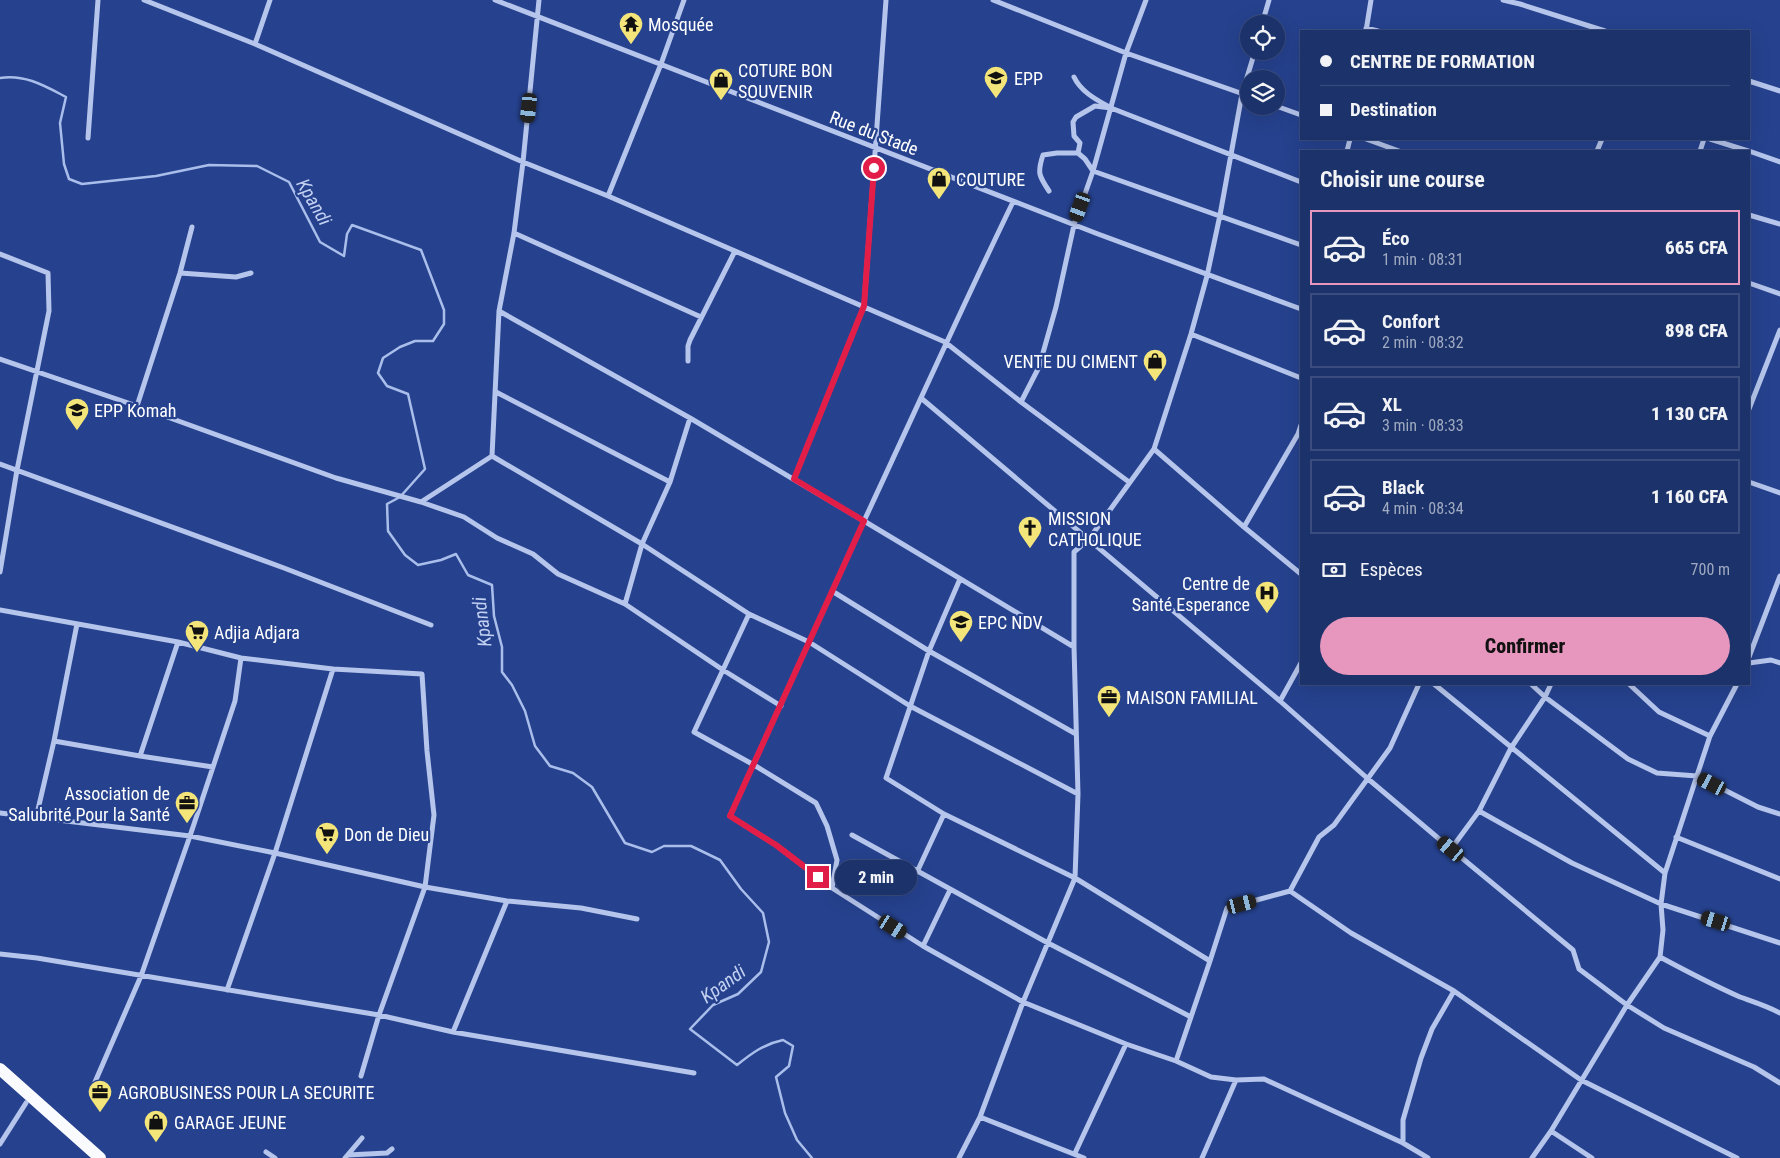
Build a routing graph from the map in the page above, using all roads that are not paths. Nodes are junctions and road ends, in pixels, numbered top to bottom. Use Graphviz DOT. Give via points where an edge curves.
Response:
graph roads {
  1 [pos="98,0"];
  2 [pos="144,0"];
  3 [pos="270,0"];
  4 [pos="495,0"];
  5 [pos="539,0"];
  6 [pos="684,0"];
  7 [pos="886,0"];
  8 [pos="992,0"];
  9 [pos="1146,0"];
  10 [pos="1269,0"];
  11 [pos="1370,0"];
  12 [pos="1503,0"];
  13 [pos="1265,15"];
  14 [pos="538,16"];
  15 [pos="1366,30"];
  16 [pos="1602,30"];
  17 [pos="254,44"];
  18 [pos="1126,53"];
  19 [pos="661,64"];
  20 [pos="1074,77"];
  21 [pos="1750,81"];
  22 [pos="1780,91"];
  23 [pos="1240,93"];
  24 [pos="1240,105"];
  25 [pos="1111,108"];
  26 [pos="1285,109"];
  27 [pos="1300,115"];
  28 [pos="88,138"];
  29 [pos="1369,140"];
  30 [pos="1713,140"];
  31 [pos="876,148"];
  32 [pos="1396,150"];
  33 [pos="1746,150"];
  34 [pos="1750,151"];
  35 [pos="1078,153"];
  36 [pos="1231,154"];
  37 [pos="523,162"];
  38 [pos="1780,162"];
  39 [pos="1094,171"];
  40 [pos="1300,182"];
  41 [pos="1049,191"];
  42 [pos="608,196"];
  43 [pos="1013,202"];
  44 [pos="1220,215"];
  45 [pos="1750,215"];
  46 [pos="1780,224"];
  47 [pos="1074,225"];
  48 [pos="192,227"];
  49 [pos="514,233"];
  50 [pos="1300,245"];
  51 [pos="735,251"];
  52 [pos="0,254"];
  53 [pos="180,273"];
  54 [pos="251,273"];
  55 [pos="1207,276"];
  56 [pos="1750,283"];
  57 [pos="1780,294"];
  58 [pos="864,306"];
  59 [pos="1300,309"];
  60 [pos="499,311"];
  61 [pos="701,317"];
  62 [pos="1780,330"];
  63 [pos="1191,334"];
  64 [pos="945,342"];
  65 [pos="0,359"];
  66 [pos="688,360"];
  67 [pos="37,371"];
  68 [pos="1300,378"];
  69 [pos="496,392"];
  70 [pos="922,398"];
  71 [pos="1021,402"];
  72 [pos="137,406"];
  73 [pos="1750,406"];
  74 [pos="690,418"];
  75 [pos="1300,435"];
  76 [pos="1154,448"];
  77 [pos="492,456"];
  78 [pos="0,464"];
  79 [pos="17,470"];
  80 [pos="794,479"];
  81 [pos="670,482"];
  82 [pos="1129,482"];
  83 [pos="1750,482"];
  84 [pos="1780,493"];
  85 [pos="421,502"];
  86 [pos="864,521"];
  87 [pos="1244,527"];
  88 [pos="1089,539"];
  89 [pos="642,544"];
  90 [pos="0,572"];
  91 [pos="1300,573"];
  92 [pos="1780,576"];
  93 [pos="960,579"];
  94 [pos="832,591"];
  95 [pos="1773,594"];
  96 [pos="1780,596"];
  97 [pos="625,604"];
  98 [pos="0,610"];
  99 [pos="749,614"];
  100 [pos="76,624"];
  101 [pos="431,625"];
  102 [pos="178,642"];
  103 [pos="809,642"];
  104 [pos="1074,647"];
  105 [pos="929,651"];
  106 [pos="1750,654"];
  107 [pos="241,658"];
  108 [pos="1750,663"];
  109 [pos="1780,663"];
  110 [pos="1300,665"];
  111 [pos="333,669"];
  112 [pos="723,670"];
  113 [pos="1419,685"];
  114 [pos="1435,685"];
  115 [pos="1532,685"];
  116 [pos="1550,685"];
  117 [pos="1630,685"];
  118 [pos="1737,685"];
  119 [pos="1545,696"];
  120 [pos="1280,701"];
  121 [pos="781,706"];
  122 [pos="910,706"];
  123 [pos="1076,734"];
  124 [pos="1710,736"];
  125 [pos="54,741"];
  126 [pos="1510,748"];
  127 [pos="140,756"];
  128 [pos="754,765"];
  129 [pos="213,767"];
  130 [pos="1697,776"];
  131 [pos="1368,778"];
  132 [pos="1078,794"];
  133 [pos="1479,811"];
  134 [pos="0,813"];
  135 [pos="944,814"];
  136 [pos="1780,814"];
  137 [pos="36,818"];
  138 [pos="852,835"];
  139 [pos="190,836"];
  140 [pos="1676,837"];
  141 [pos="1451,849"];
  142 [pos="275,853"];
  143 [pos="917,872"];
  144 [pos="1665,873"];
  145 [pos="1075,878"];
  146 [pos="1780,879"];
  147 [pos="426,887"];
  148 [pos="832,888"];
  149 [pos="950,890"];
  150 [pos="1290,891"];
  151 [pos="507,901"];
  152 [pos="1661,904"];
  153 [pos="637,919"];
  154 [pos="1048,943"];
  155 [pos="1780,943"];
  156 [pos="923,946"];
  157 [pos="0,954"];
  158 [pos="1660,957"];
  159 [pos="1210,961"];
  160 [pos="141,976"];
  161 [pos="227,990"];
  162 [pos="1454,990"];
  163 [pos="1023,1002"];
  164 [pos="1626,1005"];
  165 [pos="1780,1013"];
  166 [pos="379,1015"];
  167 [pos="1191,1017"];
  168 [pos="453,1032"];
  169 [pos="1126,1044"];
  170 [pos="1176,1061"];
  171 [pos="0,1069"];
  172 [pos="694,1073"];
  173 [pos="361,1076"];
  174 [pos="1236,1080"];
  175 [pos="1581,1080"];
  176 [pos="95,1082"];
  177 [pos="1780,1083"];
  178 [pos="26,1103"];
  179 [pos="980,1117"];
  180 [pos="1551,1131"];
  181 [pos="362,1138"];
  182 [pos="1403,1143"];
  183 [pos="0,1144"];
  184 [pos="392,1149"];
  185 [pos="266,1152"];
  186 [pos="1075,1153"];
  187 [pos="347,1157"];
  188 [pos="100,1158"];
  189 [pos="275,1158"];
  190 [pos="959,1158"];
  191 [pos="1084,1158"];
  192 [pos="1202,1158"];
  193 [pos="1428,1158"];
  194 [pos="1532,1158"];
  195 [pos="1592,1158"];
  196 [pos="1737,1158"];
  1 -- 28 [label="street"];
  2 -- 17 [label="street"];
  3 -- 17 [label="street"];
  4 -- 14 [label="street, Rue du Stade"];
  5 -- 14 [label="street"];
  6 -- 19 [label="street"];
  7 -- 31 [label="street"];
  8 -- 18 [label="street"];
  9 -- 18 [label="street"];
  10 -- 13 [label="street"];
  11 -- 15 [label="street"];
  12 -- 16 [label="street"];
  14 -- 19 [label="street, Rue du Stade"];
  14 -- 37 [label="street"];
  17 -- 37 [label="street"];
  18 -- 23 [label="street"];
  18 -- 25 [label="street"];
  19 -- 31 [label="street, Rue du Stade"];
  19 -- 42 [label="street"];
  20 -- 25 [label="street" via="1091,96"];
  21 -- 22 [label="street"];
  24 -- 36 [label="street"];
  25 -- 35 [label="street" via="1095,106 1076,117 1073,122 1074,136 1080,143"];
  25 -- 36 [label="street"];
  25 -- 39 [label="street"];
  26 -- 27 [label="street"];
  29 -- 32 [label="street"];
  30 -- 33 [label="street"];
  31 -- 43 [label="street, Rue du Stade"];
  31 -- 58 [label="street"];
  34 -- 38 [label="street"];
  35 -- 39 [label="street"];
  35 -- 41 [label="street" via="1043,155 1039,177"];
  36 -- 40 [label="street"];
  36 -- 44 [label="street"];
  37 -- 42 [label="street"];
  37 -- 49 [label="street"];
  39 -- 44 [label="street"];
  39 -- 47 [label="street"];
  42 -- 51 [label="street"];
  43 -- 47 [label="street, Rue du Stade"];
  43 -- 64 [label="street"];
  44 -- 50 [label="street"];
  44 -- 55 [label="street"];
  45 -- 46 [label="street"];
  47 -- 55 [label="street, Rue du Stade"];
  47 -- 71 [label="street" via="1039,367"];
  48 -- 53 [label="street"];
  49 -- 60 [label="street"];
  49 -- 61 [label="street"];
  51 -- 58 [label="street"];
  51 -- 61 [label="street"];
  52 -- 67 [label="street" via="48,273 50,311"];
  53 -- 54 [label="street" via="206,276"];
  53 -- 72 [label="street"];
  55 -- 59 [label="street, Rue du Stade"];
  55 -- 63 [label="street"];
  56 -- 57 [label="street"];
  58 -- 64 [label="street"];
  58 -- 80 [label="street"];
  60 -- 69 [label="street"];
  60 -- 74 [label="street"];
  61 -- 66 [label="street" via="688,346"];
  62 -- 73 [label="street"];
  63 -- 68 [label="street"];
  63 -- 76 [label="street"];
  64 -- 70 [label="street"];
  64 -- 71 [label="street"];
  65 -- 67 [label="street"];
  67 -- 72 [label="street"];
  67 -- 79 [label="street"];
  69 -- 77 [label="street"];
  69 -- 81 [label="street"];
  70 -- 86 [label="street"];
  70 -- 88 [label="street"];
  71 -- 82 [label="street"];
  72 -- 85 [label="street" via="336,478"];
  74 -- 80 [label="street"];
  74 -- 81 [label="street"];
  75 -- 87 [label="street"];
  76 -- 82 [label="street"];
  76 -- 87 [label="street"];
  77 -- 85 [label="street"];
  77 -- 89 [label="street"];
  78 -- 79 [label="street"];
  79 -- 90 [label="street"];
  79 -- 101 [label="street"];
  80 -- 86 [label="street"];
  81 -- 89 [label="street"];
  82 -- 88 [label="street"];
  83 -- 84 [label="street"];
  85 -- 97 [label="street" via="464,517 497,538 533,554 558,574"];
  86 -- 93 [label="street"];
  86 -- 94 [label="street"];
  87 -- 91 [label="street"];
  88 -- 104 [label="street" via="1074,552"];
  88 -- 120 [label="street"];
  89 -- 97 [label="street"];
  89 -- 99 [label="street"];
  92 -- 95 [label="street"];
  93 -- 104 [label="street"];
  93 -- 105 [label="street"];
  94 -- 103 [label="street"];
  94 -- 105 [label="street"];
  95 -- 96 [label="street"];
  95 -- 106 [label="street"];
  97 -- 112 [label="street"];
  98 -- 100 [label="street"];
  99 -- 103 [label="street"];
  99 -- 112 [label="street"];
  100 -- 102 [label="street"];
  100 -- 125 [label="street"];
  102 -- 107 [label="street"];
  102 -- 127 [label="street"];
  103 -- 121 [label="street"];
  103 -- 122 [label="street"];
  104 -- 123 [label="street"];
  105 -- 122 [label="street"];
  105 -- 123 [label="street"];
  107 -- 111 [label="street"];
  107 -- 129 [label="street" via="235,702"];
  108 -- 109 [label="street" via="1771,660"];
  110 -- 120 [label="street"];
  111 -- 142 [label="street"];
  111 -- 147 [label="street" via="422,674 434,815"];
  112 -- 121 [label="street"];
  112 -- 128 [label="street" via="694,732"];
  113 -- 131 [label="street" via="1390,748"];
  114 -- 126 [label="street"];
  115 -- 119 [label="street"];
  116 -- 119 [label="street"];
  117 -- 124 [label="street" via="1660,712"];
  118 -- 124 [label="street"];
  119 -- 126 [label="street"];
  119 -- 130 [label="street" via="1628,759 1657,773"];
  120 -- 131 [label="street"];
  121 -- 128 [label="street"];
  122 -- 132 [label="street"];
  122 -- 135 [label="street" via="886,778"];
  123 -- 132 [label="street"];
  124 -- 130 [label="street"];
  125 -- 127 [label="street"];
  125 -- 137 [label="street"];
  126 -- 133 [label="street"];
  126 -- 144 [label="street"];
  127 -- 129 [label="street"];
  128 -- 148 [label="street" via="816,803 837,860"];
  128 -- 148 [label="street" via="730,816 776,845"];
  129 -- 139 [label="street"];
  130 -- 136 [label="street" via="1758,807"];
  130 -- 140 [label="street"];
  131 -- 141 [label="street"];
  131 -- 150 [label="street" via="1334,825 1319,837"];
  132 -- 145 [label="street"];
  133 -- 141 [label="street"];
  133 -- 152 [label="street" via="1572,863"];
  134 -- 137 [label="street"];
  135 -- 143 [label="street"];
  135 -- 145 [label="street"];
  137 -- 139 [label="street"];
  138 -- 143 [label="street"];
  139 -- 142 [label="street"];
  139 -- 160 [label="street"];
  140 -- 144 [label="street"];
  140 -- 146 [label="street"];
  141 -- 164 [label="street" via="1573,950 1579,969"];
  142 -- 147 [label="street"];
  142 -- 161 [label="street"];
  143 -- 149 [label="street"];
  144 -- 152 [label="street"];
  145 -- 154 [label="street"];
  145 -- 159 [label="street"];
  147 -- 151 [label="street"];
  147 -- 166 [label="street"];
  148 -- 156 [label="street"];
  149 -- 154 [label="street"];
  149 -- 156 [label="street"];
  150 -- 159 [label="street" via="1226,908"];
  150 -- 162 [label="street" via="1351,933"];
  151 -- 153 [label="street" via="581,908"];
  151 -- 168 [label="street"];
  152 -- 155 [label="street"];
  152 -- 158 [label="street"];
  154 -- 163 [label="street"];
  154 -- 167 [label="street"];
  156 -- 163 [label="street"];
  157 -- 160 [label="street"];
  158 -- 164 [label="street"];
  158 -- 165 [label="street" via="1702,980"];
  159 -- 167 [label="street"];
  160 -- 161 [label="street"];
  160 -- 176 [label="street"];
  161 -- 166 [label="street"];
  162 -- 175 [label="street"];
  162 -- 182 [label="street" via="1432,1029 1421,1058 1403,1120"];
  163 -- 169 [label="street"];
  163 -- 179 [label="street"];
  164 -- 175 [label="street"];
  164 -- 177 [label="street" via="1664,1028 1754,1067"];
  166 -- 168 [label="street"];
  166 -- 173 [label="street"];
  167 -- 170 [label="street"];
  168 -- 172 [label="street"];
  169 -- 170 [label="street"];
  169 -- 186 [label="street"];
  170 -- 174 [label="street" via="1211,1076"];
  171 -- 188 [label="main road"];
  174 -- 182 [label="street" via="1264,1079"];
  174 -- 192 [label="street"];
  175 -- 180 [label="street"];
  175 -- 196 [label="street"];
  178 -- 183 [label="street"];
  179 -- 186 [label="street"];
  179 -- 190 [label="street"];
  180 -- 194 [label="street"];
  180 -- 195 [label="street"];
  181 -- 187 [label="street"];
  182 -- 193 [label="street"];
  184 -- 187 [label="street" via="386,1153"];
  185 -- 189 [label="street"];
  186 -- 191 [label="street"];
}
